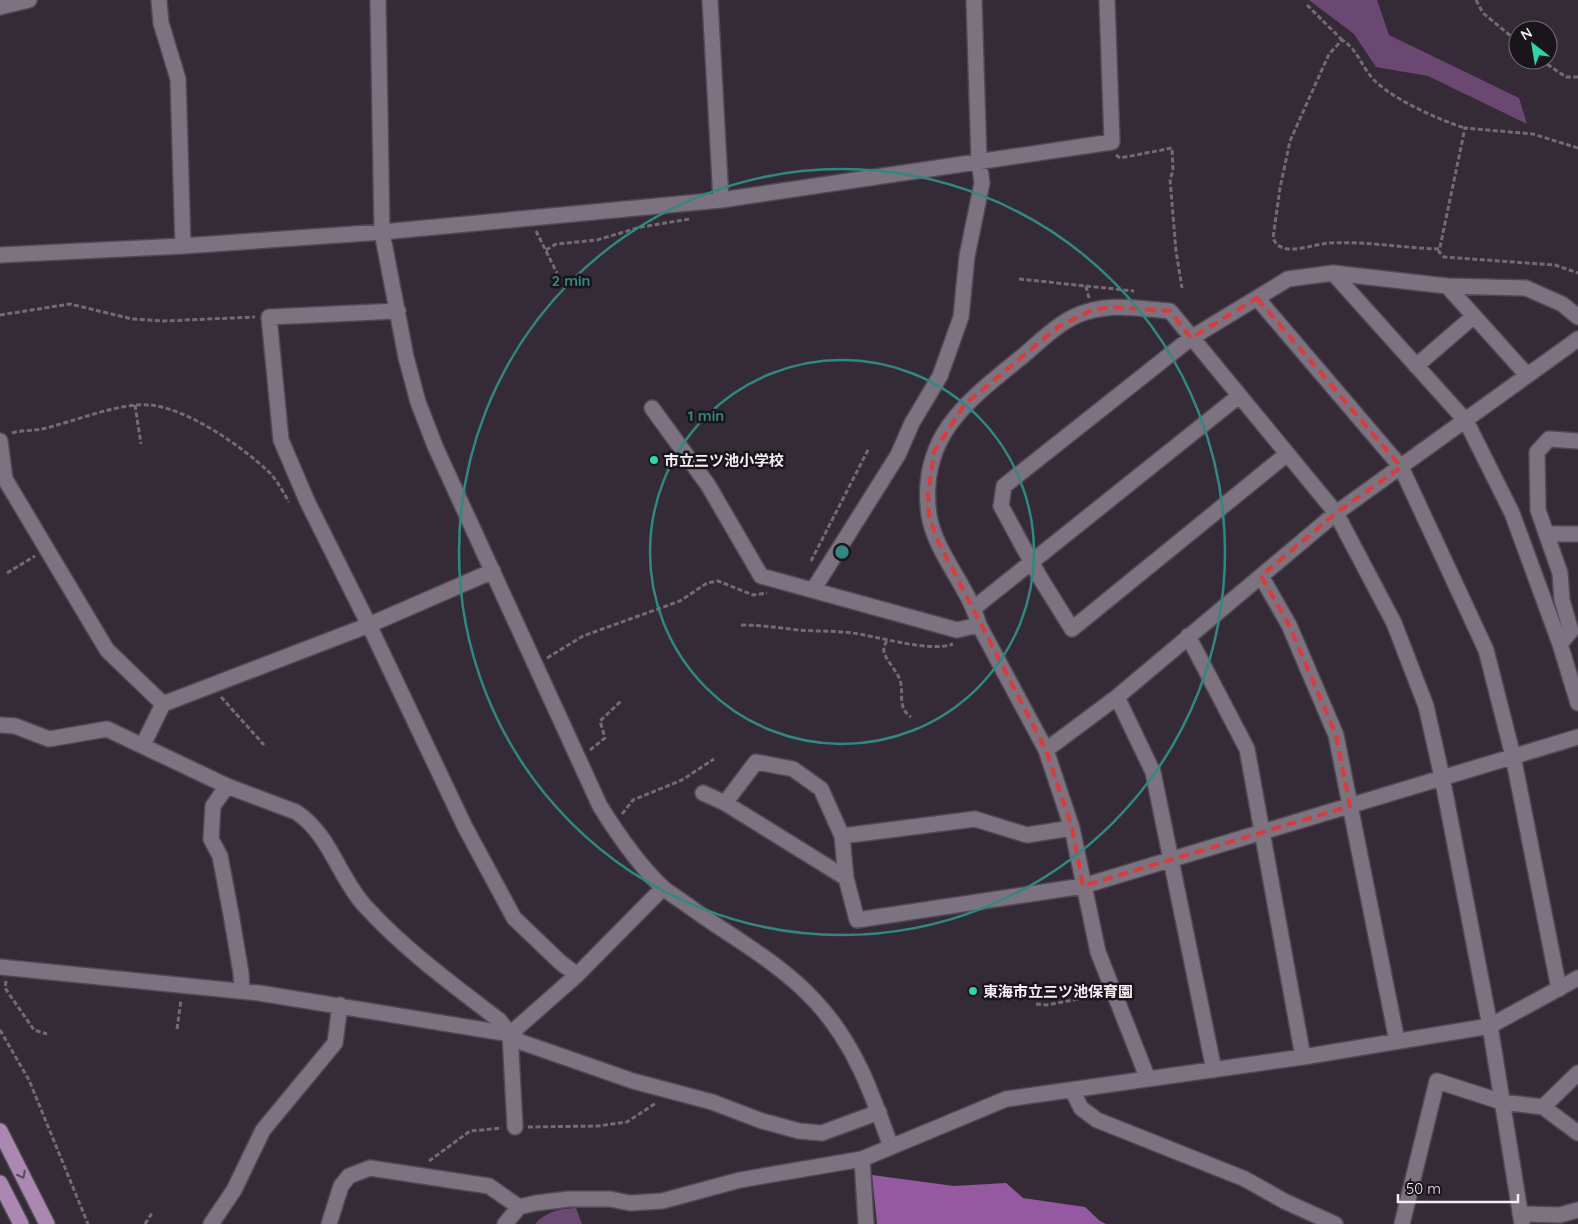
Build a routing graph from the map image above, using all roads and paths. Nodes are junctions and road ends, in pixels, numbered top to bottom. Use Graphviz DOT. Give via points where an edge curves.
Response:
graph roads {
  1 [pos="29,0"];
  2 [pos="158,0"];
  3 [pos="378,0"];
  4 [pos="710,0"];
  5 [pos="974,0"];
  6 [pos="1107,0"];
  7 [pos="1476,0"];
  8 [pos="1307,5"];
  9 [pos="0,7"];
  10 [pos="1508,34"];
  11 [pos="1342,40"];
  12 [pos="1556,70"];
  13 [pos="1578,77"];
  14 [pos="1466,128"];
  15 [pos="1112,142"];
  16 [pos="1578,148"];
  17 [pos="979,161"];
  18 [pos="721,200"];
  19 [pos="694,202"];
  20 [pos="532,218"];
  21 [pos="382,232"];
  22 [pos="184,246"];
  23 [pos="1439,249"];
  24 [pos="546,250"];
  25 [pos="0,254"];
  26 [pos="557,272"];
  27 [pos="1333,273"];
  28 [pos="1578,273"];
  29 [pos="1018,279"];
  30 [pos="1447,286"];
  31 [pos="1182,288"];
  32 [pos="1135,291"];
  33 [pos="1257,298"];
  34 [pos="398,311"];
  35 [pos="0,315"];
  36 [pos="1474,316"];
  37 [pos="268,317"];
  38 [pos="1578,317"];
  39 [pos="1191,338"];
  40 [pos="1578,339"];
  41 [pos="1416,366"];
  42 [pos="1527,375"];
  43 [pos="1239,396"];
  44 [pos="135,405"];
  45 [pos="652,408"];
  46 [pos="1466,421"];
  47 [pos="4,438"];
  48 [pos="1578,441"];
  49 [pos="142,444"];
  50 [pos="869,448"];
  51 [pos="1287,454"];
  52 [pos="1401,467"];
  53 [pos="307,501"];
  54 [pos="1336,514"];
  55 [pos="1548,534"];
  56 [pos="1578,534"];
  57 [pos="47,548"];
  58 [pos="1032,563"];
  59 [pos="493,571"];
  60 [pos="8,572"];
  61 [pos="1261,576"];
  62 [pos="780,581"];
  63 [pos="806,588"];
  64 [pos="974,608"];
  65 [pos="369,625"];
  66 [pos="741,625"];
  67 [pos="979,625"];
  68 [pos="957,630"];
  69 [pos="1188,636"];
  70 [pos="887,641"];
  71 [pos="1560,644"];
  72 [pos="536,665"];
  73 [pos="213,685"];
  74 [pos="1117,697"];
  75 [pos="621,701"];
  76 [pos="1578,703"];
  77 [pos="163,704"];
  78 [pos="911,717"];
  79 [pos="0,725"];
  80 [pos="1578,737"];
  81 [pos="143,745"];
  82 [pos="264,745"];
  83 [pos="1046,750"];
  84 [pos="1513,756"];
  85 [pos="577,757"];
  86 [pos="714,759"];
  87 [pos="1442,778"];
  88 [pos="227,786"];
  89 [pos="703,793"];
  90 [pos="725,803"];
  91 [pos="1350,806"];
  92 [pos="610,823"];
  93 [pos="1072,828"];
  94 [pos="1261,834"];
  95 [pos="842,836"];
  96 [pos="1172,860"];
  97 [pos="846,878"];
  98 [pos="1083,886"];
  99 [pos="663,888"];
  100 [pos="2,966"];
  101 [pos="577,975"];
  102 [pos="1578,978"];
  103 [pos="183,984"];
  104 [pos="1559,989"];
  105 [pos="242,990"];
  106 [pos="1114,993"];
  107 [pos="1036,1004"];
  108 [pos="340,1005"];
  109 [pos="1490,1026"];
  110 [pos="177,1029"];
  111 [pos="0,1030"];
  112 [pos="47,1034"];
  113 [pos="510,1034"];
  114 [pos="1397,1041"];
  115 [pos="1303,1057"];
  116 [pos="1214,1070"];
  117 [pos="1578,1073"];
  118 [pos="1148,1079"];
  119 [pos="672,1090"];
  120 [pos="1072,1090"];
  121 [pos="1502,1102"];
  122 [pos="1543,1107"];
  123 [pos="879,1112"];
  124 [pos="514,1127"];
  125 [pos="0,1131"];
  126 [pos="1578,1133"];
  127 [pos="891,1147"];
  128 [pos="862,1158"];
  129 [pos="414,1175"];
  130 [pos="0,1183"];
  131 [pos="519,1207"];
  132 [pos="1578,1210"];
  133 [pos="152,1213"];
  134 [pos="1521,1219"];
  135 [pos="21,1224"];
  136 [pos="48,1224"];
  137 [pos="88,1224"];
  138 [pos="146,1224"];
  139 [pos="211,1224"];
  140 [pos="329,1224"];
  141 [pos="505,1224"];
  142 [pos="866,1224"];
  143 [pos="1335,1224"];
  144 [pos="1402,1224"];
  1 -- 9 [label="street"];
  2 -- 22 [label="street" via="160,23 178,79"];
  3 -- 21 [label="street"];
  4 -- 18 [label="street"];
  5 -- 17 [label="street"];
  6 -- 15 [label="street"];
  7 -- 10 [label="path" via="1483,13"];
  8 -- 11 [label="path"];
  11 -- 14 [label="path" via="1351,45 1381,86 1449,123"];
  11 -- 23 [label="path" via="1329,54 1290,141 1273,238 1276,244 1289,249 1329,243"];
  12 -- 13 [label="path" via="1566,77"];
  14 -- 16 [label="path" via="1533,134"];
  14 -- 23 [label="path"];
  15 -- 17 [label="street"];
  15 -- 31 [label="path" via="1120,158 1172,148 1170,179"];
  17 -- 18 [label="street"];
  17 -- 63 [label="street" via="982,183 967,256 961,317 940,376 912,423 898,455"];
  18 -- 19 [label="street"];
  19 -- 20 [label="street"];
  19 -- 24 [label="path" via="694,214 686,222 641,227 597,240 556,244"];
  20 -- 21 [label="street"];
  20 -- 24 [label="path"];
  21 -- 22 [label="street"];
  21 -- 34 [label="street"];
  22 -- 25 [label="street"];
  23 -- 28 [label="path" via="1444,258 1555,265"];
  24 -- 26 [label="path"];
  27 -- 30 [label="street"];
  27 -- 33 [label="street" via="1288,279"];
  27 -- 41 [label="street"];
  29 -- 32 [label="path"];
  30 -- 36 [label="street"];
  30 -- 38 [label="street" via="1526,288 1562,304"];
  33 -- 39 [label="street"];
  33 -- 52 [label="street"];
  34 -- 37 [label="street"];
  34 -- 59 [label="street" via="418,402"];
  35 -- 37 [label="path" via="70,304 132,319"];
  36 -- 41 [label="street"];
  36 -- 42 [label="street"];
  37 -- 53 [label="street" via="280,440"];
  39 -- 43 [label="street"];
  39 -- 58 [label="street" via="1004,486 1001,506"];
  39 -- 64 [label="street" via="1170,311 1113,307 1085,312 1058,327 954,417 942,434 928,472 929,517 938,541"];
  40 -- 42 [label="street"];
  41 -- 46 [label="street"];
  42 -- 46 [label="street"];
  43 -- 51 [label="street"];
  43 -- 58 [label="street"];
  44 -- 47 [label="path"];
  44 -- 49 [label="path"];
  44 -- 53 [label="path" via="166,408 203,426 269,472 292,508"];
  45 -- 62 [label="street" via="708,485 761,576"];
  46 -- 52 [label="street"];
  46 -- 71 [label="street" via="1512,513"];
  47 -- 57 [label="street" via="5,479"];
  48 -- 55 [label="street" via="1549,439 1537,452 1538,510"];
  50 -- 63 [label="path"];
  51 -- 54 [label="street"];
  51 -- 58 [label="street" via="1072,628"];
  52 -- 54 [label="street"];
  52 -- 84 [label="street" via="1486,650"];
  53 -- 65 [label="street"];
  54 -- 61 [label="street"];
  54 -- 87 [label="street" via="1394,622 1426,706"];
  55 -- 56 [label="street"];
  55 -- 71 [label="street" via="1560,573 1562,600 1571,631"];
  57 -- 60 [label="path"];
  57 -- 77 [label="street" via="107,650"];
  58 -- 64 [label="street"];
  59 -- 65 [label="street"];
  59 -- 72 [label="street"];
  61 -- 69 [label="street"];
  61 -- 91 [label="street" via="1289,625 1336,735"];
  62 -- 63 [label="street"];
  62 -- 72 [label="path" via="776,588 764,595 753,595 718,581 707,583 680,601 583,636"];
  63 -- 68 [label="street"];
  64 -- 67 [label="street"];
  65 -- 73 [label="street"];
  65 -- 101 [label="street" via="423,742 514,918"];
  66 -- 70 [label="path" via="852,633"];
  67 -- 68 [label="street"];
  67 -- 83 [label="street"];
  68 -- 70 [label="path" via="959,639 943,648"];
  69 -- 74 [label="street"];
  69 -- 94 [label="street" via="1247,749"];
  70 -- 78 [label="path" via="884,653 899,677 901,704"];
  71 -- 76 [label="street"];
  72 -- 85 [label="street"];
  73 -- 77 [label="street"];
  73 -- 82 [label="path"];
  74 -- 83 [label="street"];
  74 -- 96 [label="street" via="1153,772"];
  75 -- 85 [label="path" via="600,721 605,738"];
  77 -- 81 [label="street"];
  79 -- 81 [label="street" via="15,726 49,739 107,729"];
  80 -- 84 [label="street"];
  81 -- 88 [label="street"];
  83 -- 93 [label="street"];
  84 -- 87 [label="street"];
  84 -- 104 [label="street"];
  85 -- 92 [label="street"];
  86 -- 92 [label="path" via="682,780 633,800 623,814"];
  87 -- 91 [label="street"];
  87 -- 109 [label="street"];
  88 -- 105 [label="street" via="213,806 212,839 220,856 242,973"];
  88 -- 113 [label="street" via="302,816 328,847 347,884 406,949 499,1020"];
  89 -- 90 [label="street"];
  90 -- 95 [label="street" via="756,762 793,769 821,789"];
  90 -- 97 [label="street"];
  91 -- 94 [label="street"];
  91 -- 114 [label="street"];
  92 -- 99 [label="street"];
  93 -- 95 [label="street" via="1027,835 975,820"];
  93 -- 98 [label="street"];
  94 -- 96 [label="street"];
  94 -- 115 [label="street"];
  95 -- 97 [label="street"];
  96 -- 98 [label="street"];
  96 -- 116 [label="street"];
  97 -- 98 [label="street" via="857,920"];
  98 -- 106 [label="street" via="1098,952"];
  99 -- 101 [label="street"];
  99 -- 123 [label="street" via="778,968 814,1000 849,1045"];
  100 -- 103 [label="street" via="112,980"];
  100 -- 112 [label="path" via="5,988 34,1030"];
  101 -- 113 [label="street"];
  102 -- 104 [label="street"];
  103 -- 105 [label="street"];
  103 -- 110 [label="path"];
  104 -- 109 [label="street"];
  105 -- 108 [label="street"];
  106 -- 107 [label="path"];
  106 -- 118 [label="street"];
  108 -- 113 [label="street"];
  108 -- 139 [label="street" via="336,1043 263,1130 234,1190"];
  109 -- 114 [label="street"];
  109 -- 121 [label="street"];
  111 -- 137 [label="path" via="29,1080"];
  113 -- 119 [label="street" via="521,1042 583,1064"];
  113 -- 124 [label="street"];
  114 -- 115 [label="street"];
  115 -- 116 [label="street"];
  116 -- 118 [label="street"];
  117 -- 122 [label="street"];
  118 -- 120 [label="street"];
  119 -- 123 [label="street" via="799,1131 822,1133"];
  119 -- 124 [label="path" via="627,1122 598,1126"];
  120 -- 127 [label="street" via="1006,1099"];
  120 -- 143 [label="street" via="1081,1108 1097,1120 1245,1179"];
  121 -- 122 [label="street"];
  121 -- 134 [label="street"];
  121 -- 144 [label="street" via="1437,1081"];
  122 -- 126 [label="street"];
  123 -- 127 [label="street"];
  124 -- 129 [label="path" via="464,1133"];
  125 -- 136 [label="main road, one-way"];
  127 -- 128 [label="street"];
  128 -- 131 [label="street" via="740,1180 662,1201 630,1203 610,1199 569,1199"];
  128 -- 142 [label="street"];
  129 -- 131 [label="street" via="489,1186"];
  129 -- 140 [label="street" via="370,1168 355,1172 340,1186"];
  130 -- 135 [label="main road"];
  131 -- 141 [label="street"];
  132 -- 134 [label="street" via="1560,1216"];
  133 -- 138 [label="path"];
}
